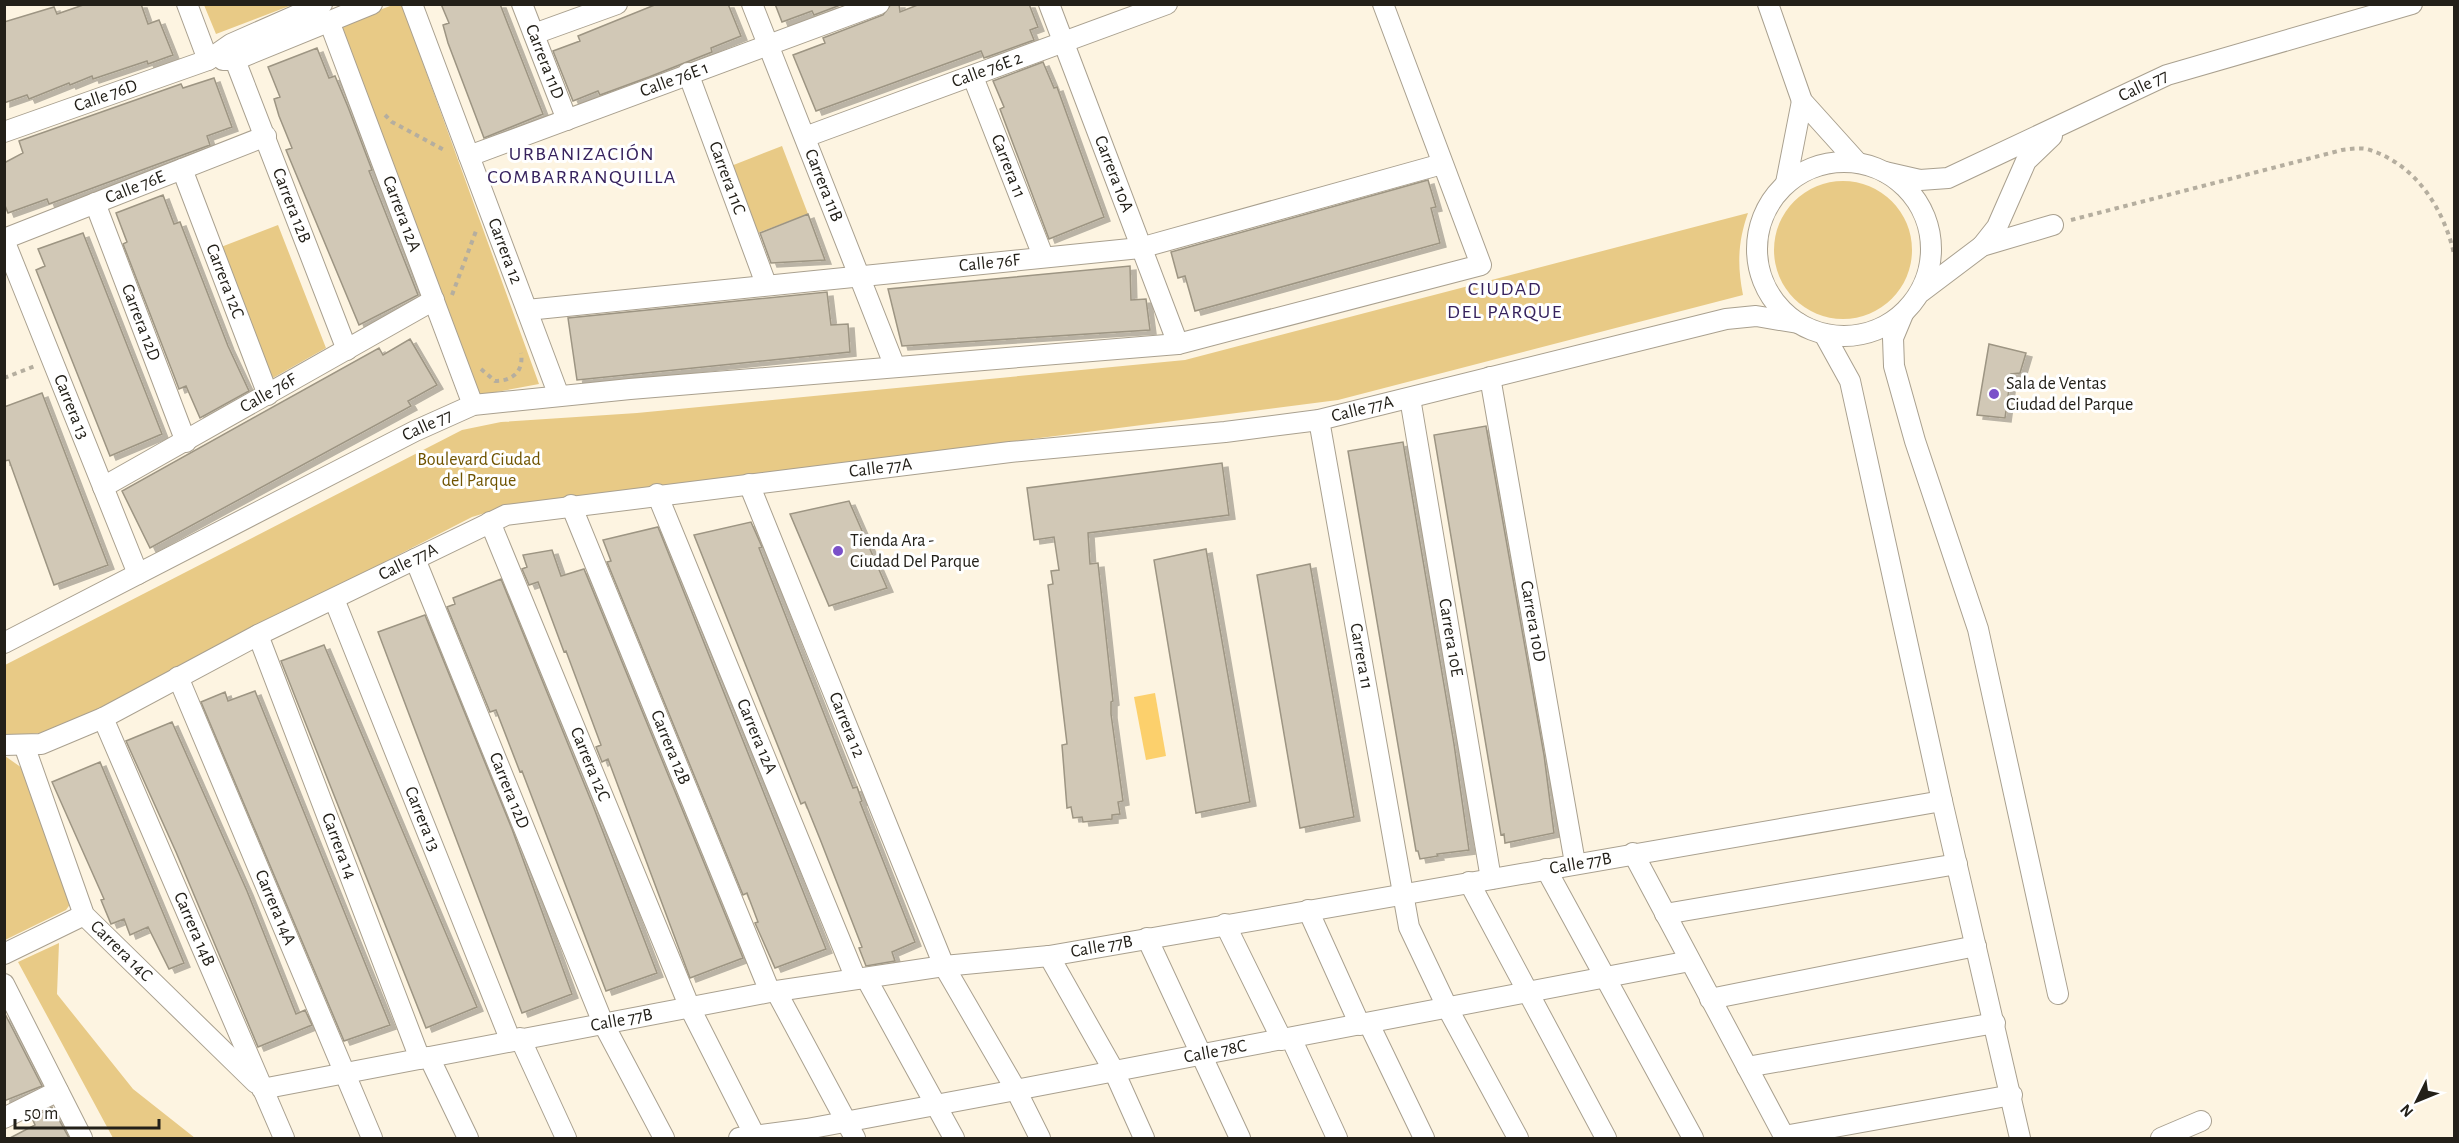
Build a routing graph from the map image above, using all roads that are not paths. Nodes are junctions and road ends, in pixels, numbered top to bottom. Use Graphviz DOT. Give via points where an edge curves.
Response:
graph roads {
  1 [pos="187,4"];
  2 [pos="372,4"];
  3 [pos="412,4"];
  4 [pos="522,4"];
  5 [pos="617,4"];
  6 [pos="752,4"];
  7 [pos="879,4"];
  8 [pos="1049,4"];
  9 [pos="1167,4"];
  10 [pos="1383,4"];
  11 [pos="1768,4"];
  12 [pos="2412,4"];
  13 [pos="326,13"];
  14 [pos="534,34"];
  15 [pos="1064,43"];
  16 [pos="767,44"];
  17 [pos="208,60"];
  18 [pos="235,60"];
  19 [pos="688,73"];
  20 [pos="973,77"];
  21 [pos="1802,101"];
  22 [pos="567,120"];
  23 [pos="2065,124"];
  24 [pos="4,132"];
  25 [pos="266,136"];
  26 [pos="805,137"];
  27 [pos="460,158"];
  28 [pos="1857,162"];
  29 [pos="1442,164"];
  30 [pos="182,169"];
  31 [pos="1885,172"];
  32 [pos="1786,183"];
  33 [pos="95,203"];
  34 [pos="2053,225"];
  35 [pos="4,240"];
  36 [pos="1982,246"];
  37 [pos="1140,248"];
  38 [pos="1043,256"];
  39 [pos="860,277"];
  40 [pos="766,284"];
  41 [pos="1921,292"];
  42 [pos="434,300"];
  43 [pos="527,310"];
  44 [pos="1903,314"];
  45 [pos="1798,323"];
  46 [pos="1824,334"];
  47 [pos="1178,344"];
  48 [pos="347,350"];
  49 [pos="895,367"];
  50 [pos="1490,377"];
  51 [pos="268,395"];
  52 [pos="559,396"];
  53 [pos="1410,398"];
  54 [pos="473,405"];
  55 [pos="1319,420"];
  56 [pos="186,442"];
  57 [pos="749,484"];
  58 [pos="103,487"];
  59 [pos="657,494"];
  60 [pos="571,505"];
  61 [pos="490,522"];
  62 [pos="415,559"];
  63 [pos="138,574"];
  64 [pos="334,599"];
  65 [pos="258,635"];
  66 [pos="4,643"];
  67 [pos="178,677"];
  68 [pos="103,718"];
  69 [pos="14,745"];
  70 [pos="1942,801"];
  71 [pos="1633,854"];
  72 [pos="1575,864"];
  73 [pos="1957,864"];
  74 [pos="1546,869"];
  75 [pos="1491,879"];
  76 [pos="1469,882"];
  77 [pos="1403,893"];
  78 [pos="1308,910"];
  79 [pos="1665,914"];
  80 [pos="84,915"];
  81 [pos="1225,924"];
  82 [pos="1147,938"];
  83 [pos="1976,946"];
  84 [pos="4,954"];
  85 [pos="1049,956"];
  86 [pos="1690,961"];
  87 [pos="944,966"];
  88 [pos="861,978"];
  89 [pos="1607,978"];
  90 [pos="4,984"];
  91 [pos="773,992"];
  92 [pos="1529,993"];
  93 [pos="2058,994"];
  94 [pos="1710,999"];
  95 [pos="690,1008"];
  96 [pos="1448,1009"];
  97 [pos="603,1023"];
  98 [pos="1995,1023"];
  99 [pos="1364,1025"];
  100 [pos="515,1039"];
  101 [pos="1286,1039"];
  102 [pos="1199,1055"];
  103 [pos="424,1058"];
  104 [pos="1747,1067"];
  105 [pos="1114,1071"];
  106 [pos="342,1072"];
  107 [pos="262,1089"];
  108 [pos="1016,1090"];
  109 [pos="58,1091"];
  110 [pos="2012,1095"];
  111 [pos="937,1104"];
  112 [pos="4,1118"];
  113 [pos="2201,1121"];
  114 [pos="851,1130"];
  115 [pos="1784,1137"];
  116 [pos="82,1138"];
  117 [pos="284,1138"];
  118 [pos="372,1138"];
  119 [pos="468,1138"];
  120 [pos="566,1138"];
  121 [pos="663,1138"];
  122 [pos="750,1138"];
  123 [pos="954,1138"];
  124 [pos="1041,1138"];
  125 [pos="1144,1138"];
  126 [pos="1240,1138"];
  127 [pos="1337,1138"];
  128 [pos="1424,1138"];
  129 [pos="1518,1138"];
  130 [pos="1606,1138"];
  131 [pos="1693,1138"];
  132 [pos="2020,1138"];
  133 [pos="2161,1138"];
  1 -- 17 [label="street"];
  2 -- 13 [label="street, Calle 76D"];
  3 -- 27 [label="street, Carrera 12"];
  4 -- 14 [label="street, Carrera 11D"];
  5 -- 14 [label="street"];
  6 -- 16 [label="street, Carrera 11B"];
  7 -- 16 [label="street, Calle 76E 1"];
  8 -- 15 [label="street, Carrera 10A"];
  9 -- 15 [label="street, Calle 76E 2"];
  10 -- 29 [label="street"];
  11 -- 21 [label="street"];
  12 -- 23 [label="street, Calle 77" via="2167,75"];
  13 -- 17 [label="street, Calle 76D" via="231,44"];
  13 -- 18 [label="street, Calle 76D"];
  13 -- 42 [label="street, Carrera 12A"];
  14 -- 22 [label="street, Carrera 11D"];
  15 -- 20 [label="street, Calle 76E 2"];
  15 -- 37 [label="street, Carrera 10A"];
  16 -- 19 [label="street, Calle 76E 1"];
  16 -- 26 [label="street, Carrera 11B"];
  17 -- 18 [label="street, Calle 76D"];
  17 -- 24 [label="street, Calle 76D"];
  18 -- 25 [label="street, Carrera 12B"];
  19 -- 22 [label="street, Calle 76E 1"];
  19 -- 40 [label="street, Carrera 11C"];
  20 -- 26 [label="street, Calle 76E 2"];
  20 -- 38 [label="street, Carrera 11"];
  21 -- 28 [label="street"];
  21 -- 32 [label="street"];
  22 -- 27 [label="street, Calle 76E 1"];
  23 -- 31 [label="street, Calle 77" via="1948,178 1920,180"];
  23 -- 36 [label="street" via="2026,161 1997,227"];
  25 -- 30 [label="street, Calle 76E"];
  25 -- 48 [label="street, Carrera 12B"];
  26 -- 39 [label="street, Carrera 11B"];
  27 -- 43 [label="street, Carrera 12"];
  28 -- 31 [label="street"];
  28 -- 32 [label="street" via="1823,165"];
  29 -- 37 [label="street, Calle 76F"];
  29 -- 47 [label="street, Calle 77" via="1481,265"];
  30 -- 33 [label="street, Calle 76E"];
  30 -- 51 [label="street, Carrera 12C"];
  31 -- 41 [label="street" via="1908,189 1923,212 1931,238 1930,266"];
  32 -- 45 [label="street" via="1769,204 1759,229 1757,255 1768,290"];
  33 -- 35 [label="street, Calle 76E"];
  33 -- 56 [label="street, Carrera 12D"];
  34 -- 36 [label="street"];
  35 -- 58 [label="street, Carrera 13"];
  36 -- 41 [label="street"];
  37 -- 38 [label="street, Calle 76F"];
  37 -- 47 [label="street, Carrera 10A"];
  38 -- 39 [label="street, Calle 76F"];
  39 -- 40 [label="street, Calle 76F"];
  39 -- 49 [label="street, Carrera 11B"];
  40 -- 43 [label="street, Calle 76F"];
  41 -- 44 [label="street"];
  42 -- 48 [label="street, Calle 76F"];
  42 -- 54 [label="street, Carrera 12A"];
  43 -- 52 [label="street, Carrera 12"];
  44 -- 46 [label="street" via="1880,329 1852,336"];
  44 -- 93 [label="street" via="1893,338 1894,366 1978,629"];
  45 -- 46 [label="street"];
  45 -- 50 [label="street, Calle 77A" via="1756,316 1726,319"];
  46 -- 70 [label="street" via="1850,381"];
  47 -- 49 [label="street, Calle 77"];
  48 -- 51 [label="street, Calle 76F"];
  49 -- 52 [label="street, Calle 77"];
  50 -- 53 [label="street, Calle 77A"];
  50 -- 72 [label="street, Carrera 10D"];
  51 -- 56 [label="street, Calle 76F"];
  52 -- 54 [label="street, Calle 77"];
  53 -- 55 [label="street, Calle 77A"];
  53 -- 75 [label="street, Carrera 10E"];
  54 -- 63 [label="street, Calle 77"];
  55 -- 57 [label="street, Calle 77A"];
  55 -- 77 [label="street, Carrera 11"];
  56 -- 58 [label="street, Calle 76F"];
  57 -- 59 [label="street, Calle 77A"];
  57 -- 87 [label="street, Carrera 12"];
  58 -- 63 [label="street, Carrera 13"];
  59 -- 60 [label="street, Calle 77A"];
  59 -- 88 [label="street, Carrera 12A"];
  60 -- 61 [label="street, Calle 77A" via="507,515"];
  60 -- 91 [label="street, Carrera 12B"];
  61 -- 62 [label="street, Calle 77A"];
  61 -- 95 [label="street, Carrera 12C"];
  62 -- 64 [label="street, Calle 77A"];
  62 -- 97 [label="street, Carrera 12D"];
  63 -- 66 [label="street, Calle 77"];
  64 -- 65 [label="street, Calle 77A"];
  64 -- 100 [label="street, Carrera 13"];
  65 -- 67 [label="street, Calle 77A"];
  65 -- 103 [label="street, Carrera 14"];
  67 -- 68 [label="street, Calle 77A"];
  67 -- 106 [label="street, Carrera 14A"];
  68 -- 69 [label="street, Calle 77A" via="41,744"];
  68 -- 107 [label="street, Carrera 14B"];
  69 -- 80 [label="street, Carrera 14C"];
  70 -- 71 [label="street, Calle 77B"];
  70 -- 73 [label="street"];
  71 -- 72 [label="street, Calle 77B"];
  71 -- 79 [label="street"];
  72 -- 74 [label="street, Calle 77B"];
  73 -- 79 [label="street"];
  73 -- 83 [label="street"];
  74 -- 75 [label="street, Calle 77B"];
  74 -- 89 [label="street"];
  75 -- 76 [label="street, Calle 77B"];
  76 -- 77 [label="street, Calle 77B"];
  76 -- 92 [label="street"];
  77 -- 78 [label="street, Calle 77B"];
  77 -- 96 [label="street, Carrera 11" via="1408,927"];
  78 -- 81 [label="street, Calle 77B"];
  78 -- 99 [label="street"];
  79 -- 86 [label="street"];
  80 -- 84 [label="street"];
  80 -- 107 [label="street, Carrera 14C"];
  81 -- 82 [label="street, Calle 77B"];
  81 -- 101 [label="street"];
  82 -- 85 [label="street, Calle 77B"];
  82 -- 102 [label="street"];
  83 -- 94 [label="street"];
  83 -- 98 [label="street"];
  85 -- 87 [label="street, Calle 77B"];
  85 -- 105 [label="street"];
  86 -- 89 [label="street, Calle 78C"];
  86 -- 94 [label="street"];
  87 -- 88 [label="street, Calle 77B"];
  87 -- 108 [label="street, Carrera 12"];
  88 -- 91 [label="street, Calle 77B"];
  88 -- 111 [label="street, Carrera 12A"];
  89 -- 92 [label="street, Calle 78C"];
  89 -- 131 [label="street"];
  90 -- 109 [label="street"];
  91 -- 95 [label="street, Calle 77B"];
  91 -- 114 [label="street, Carrera 12B"];
  92 -- 96 [label="street, Calle 78C"];
  92 -- 130 [label="street"];
  94 -- 104 [label="street"];
  95 -- 97 [label="street, Calle 77B"];
  95 -- 122 [label="street, Carrera 12C"];
  96 -- 99 [label="street, Calle 78C"];
  96 -- 129 [label="street, Carrera 11"];
  97 -- 100 [label="street, Calle 77B"];
  97 -- 121 [label="street, Carrera 12D"];
  98 -- 104 [label="street"];
  98 -- 110 [label="street"];
  99 -- 101 [label="street, Calle 78C"];
  99 -- 128 [label="street"];
  100 -- 103 [label="street, Calle 77B"];
  100 -- 120 [label="street, Carrera 13"];
  101 -- 102 [label="street, Calle 78C"];
  101 -- 127 [label="street"];
  102 -- 105 [label="street, Calle 78C"];
  102 -- 126 [label="street"];
  103 -- 106 [label="street, Calle 77B"];
  103 -- 119 [label="street, Carrera 14"];
  104 -- 115 [label="street"];
  105 -- 108 [label="street, Calle 78C"];
  105 -- 125 [label="street"];
  106 -- 107 [label="street, Calle 77B"];
  106 -- 118 [label="street, Carrera 14A"];
  107 -- 117 [label="street, Carrera 14B"];
  108 -- 111 [label="street, Calle 78C"];
  108 -- 124 [label="street, Carrera 12"];
  109 -- 112 [label="street"];
  109 -- 116 [label="street"];
  110 -- 115 [label="street"];
  110 -- 132 [label="street"];
  111 -- 114 [label="street, Calle 78C"];
  111 -- 123 [label="street, Carrera 12A"];
  113 -- 133 [label="street"];
  114 -- 122 [label="street, Calle 78C"];
}
